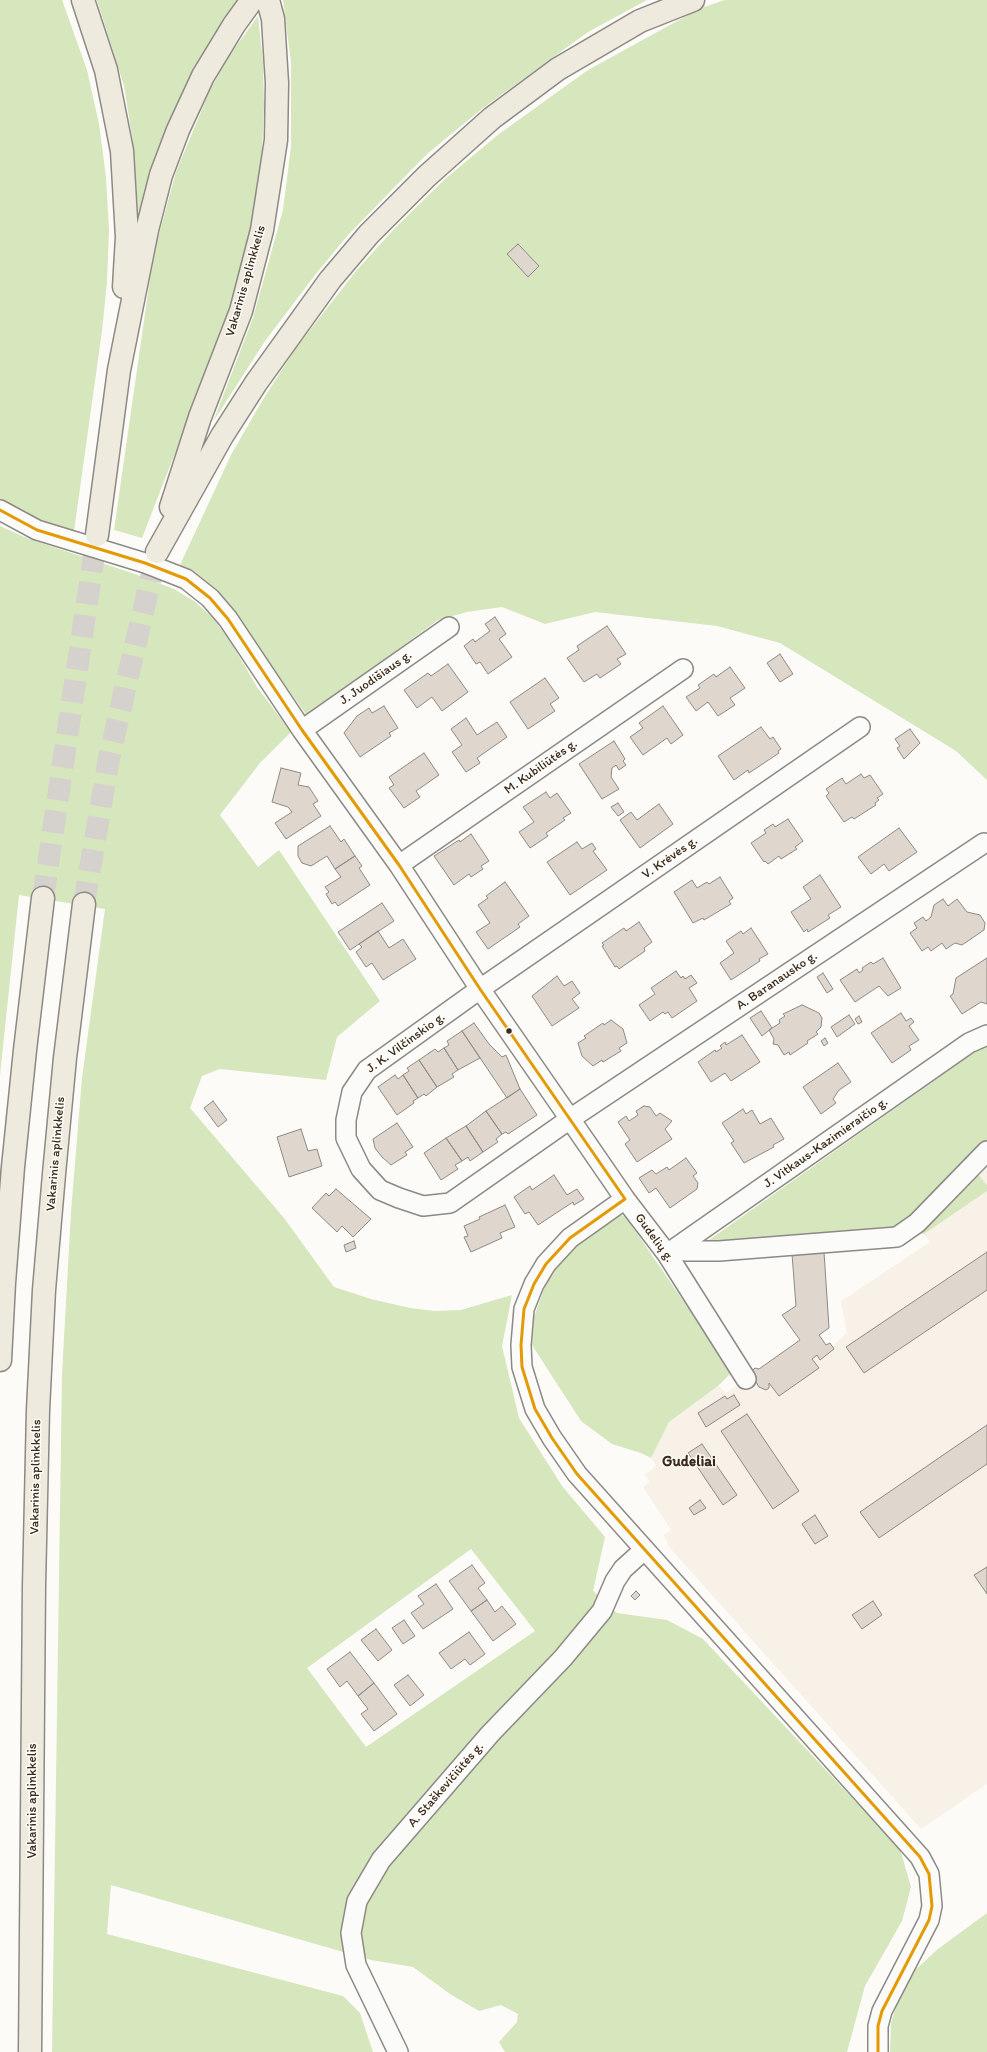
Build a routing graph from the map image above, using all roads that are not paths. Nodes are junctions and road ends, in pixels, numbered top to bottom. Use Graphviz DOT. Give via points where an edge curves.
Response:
graph roads {
  1 [pos="82,0"];
  2 [pos="252,0"];
  3 [pos="268,0"];
  4 [pos="693,0"];
  5 [pos="119,370"];
  6 [pos="0,510"];
  7 [pos="97,535"];
  8 [pos="449,626"];
  9 [pos="683,669"];
  10 [pos="860,727"];
  11 [pos="302,730"];
  12 [pos="984,844"];
  13 [pos="399,865"];
  14 [pos="44,898"];
  15 [pos="84,904"];
  16 [pos="480,989"];
  17 [pos="987,1035"];
  18 [pos="570,1119"];
  19 [pos="987,1151"];
  20 [pos="625,1199"];
  21 [pos="673,1250"];
  22 [pos="0,1360"];
  23 [pos="746,1379"];
  24 [pos="644,1550"];
  25 [pos="30,2052"];
  26 [pos="398,2052"];
  27 [pos="878,2052"];
  1 -- 5 [label="highway" via="106,70 122,151 127,237"];
  2 -- 5 [label="highway" via="203,76 161,175 147,230"];
  3 -- 4 [label="highway, Vakarinis aplinkkelis" via="273,19 277,83 276,140 262,230 241,311 200,418 157,552 222,436 256,383 330,280 369,234 427,176 492,118 558,69 640,21"];
  5 -- 7 [label="highway"];
  6 -- 11 [label="street, Gudelių g." via="37,530 138,561 186,579 210,598 228,619"];
  8 -- 11 [label="street, J. Juodišiaus g."];
  9 -- 13 [label="street, M. Kubiliūtės g."];
  10 -- 16 [label="street, V. Krėvės g."];
  11 -- 13 [label="street, Gudelių g."];
  12 -- 18 [label="street, A. Baranausko g."];
  13 -- 16 [label="street, Gudelių g."];
  14 -- 22 [label="highway" via="13,1167"];
  15 -- 25 [label="highway, Vakarinis aplinkkelis" via="54,1166 38,1410"];
  16 -- 18 [label="street, Gudelių g."];
  16 -- 18 [label="street, J. K. Vilčinskio g." via="367,1070 359,1080 348,1105 346,1138 361,1169 380,1190 399,1198 424,1206 450,1203"];
  17 -- 21 [label="street, J. Vitkaus-Kazimieraičio g." via="969,1043"];
  18 -- 20 [label="street, Gudelių g."];
  19 -- 21 [label="street" via="917,1223 897,1237 720,1251"];
  20 -- 21 [label="street, Gudelių g."];
  20 -- 24 [label="street" via="570,1238 546,1264 524,1309 522,1367 535,1409 552,1438 577,1474"];
  21 -- 23 [label="street, Gudelių g."];
  24 -- 26 [label="street, A. Staškevičiūtės g." via="623,1569 602,1611 572,1648 490,1734 381,1860 357,1901 351,1933 356,1965"];
  24 -- 27 [label="street" via="920,1857 930,1874 932,1906 929,1920 882,2011 878,2026"];
}
